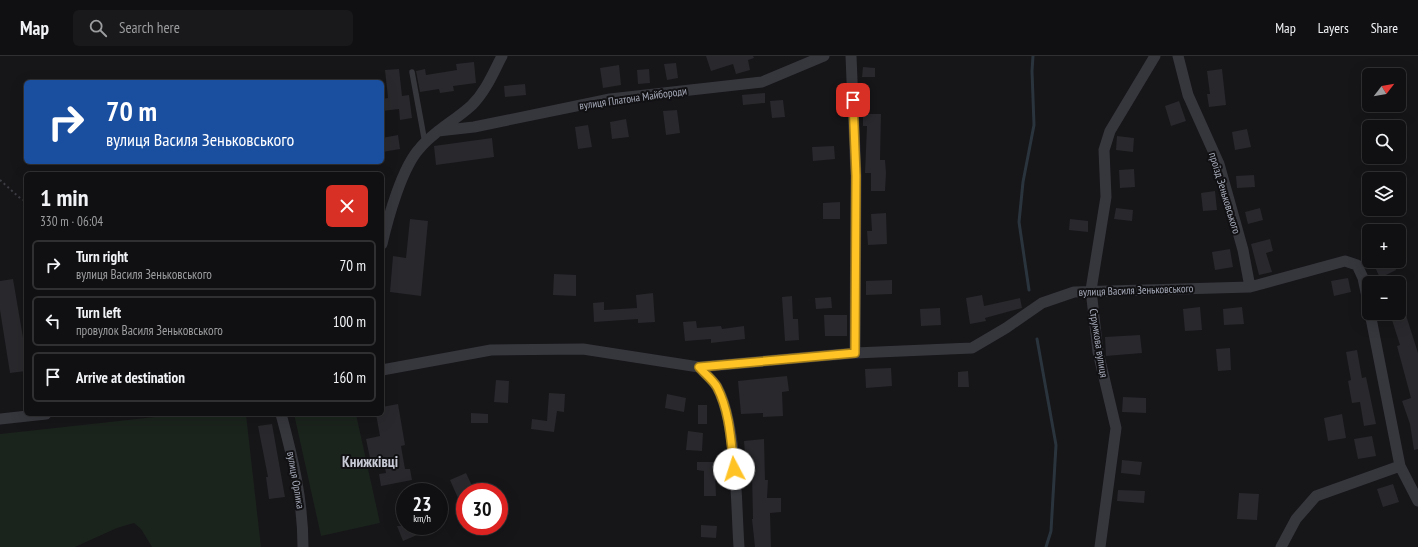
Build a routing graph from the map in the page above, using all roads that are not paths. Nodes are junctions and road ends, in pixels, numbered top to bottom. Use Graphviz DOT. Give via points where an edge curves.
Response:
graph roads {
  1 [pos="502,56"];
  2 [pos="824,56"];
  3 [pos="850,56"];
  4 [pos="1155,56"];
  5 [pos="1178,56"];
  6 [pos="412,72"];
  7 [pos="438,132"];
  8 [pos="425,143"];
  9 [pos="384,235"];
  10 [pos="1363,276"];
  11 [pos="1250,287"];
  12 [pos="1091,290"];
  13 [pos="1371,320"];
  14 [pos="855,353"];
  15 [pos="699,367"];
  16 [pos="384,370"];
  17 [pos="31,416"];
  18 [pos="282,416"];
  19 [pos="0,420"];
  20 [pos="1400,466"];
  21 [pos="1418,499"];
  22 [pos="301,546"];
  23 [pos="739,547"];
  24 [pos="1100,547"];
  25 [pos="1281,547"];
  1 -- 7 [label="street" via="483,92"];
  2 -- 7 [label="street, вулиця Платона Майбороди" via="762,82 610,99"];
  3 -- 14 [label="street" via="856,176"];
  4 -- 12 [label="street, Струмкова вулиця" via="1110,131 1104,150 1106,197"];
  5 -- 11 [label="street, проїзд Зеньковського" via="1188,95 1219,164 1243,250"];
  6 -- 8 [label="lane"];
  7 -- 8 [label="street"];
  8 -- 9 [label="street" via="419,148 405,174 388,216"];
  10 -- 11 [label="street, вулиця Василя Зеньковського" via="1357,265 1346,261"];
  11 -- 12 [label="street, вулиця Василя Зеньковського"];
  12 -- 14 [label="street, вулиця Василя Зеньковського" via="1074,292 1042,302 972,348"];
  12 -- 24 [label="street, Струмкова вулиця" via="1098,352 1116,428"];
  13 -- 20 [label="street"];
  14 -- 15 [label="street, вулиця Василя Зеньковського"];
  15 -- 16 [label="street, вулиця Василя Зеньковського" via="583,349 491,350"];
  15 -- 23 [label="street" via="716,386 724,403 731,440"];
  17 -- 19 [label="street"];
  18 -- 22 [label="street, вулиця Орлика" via="298,484 303,522"];
  20 -- 21 [label="street"];
  20 -- 25 [label="street" via="1316,496 1296,519"];
}
